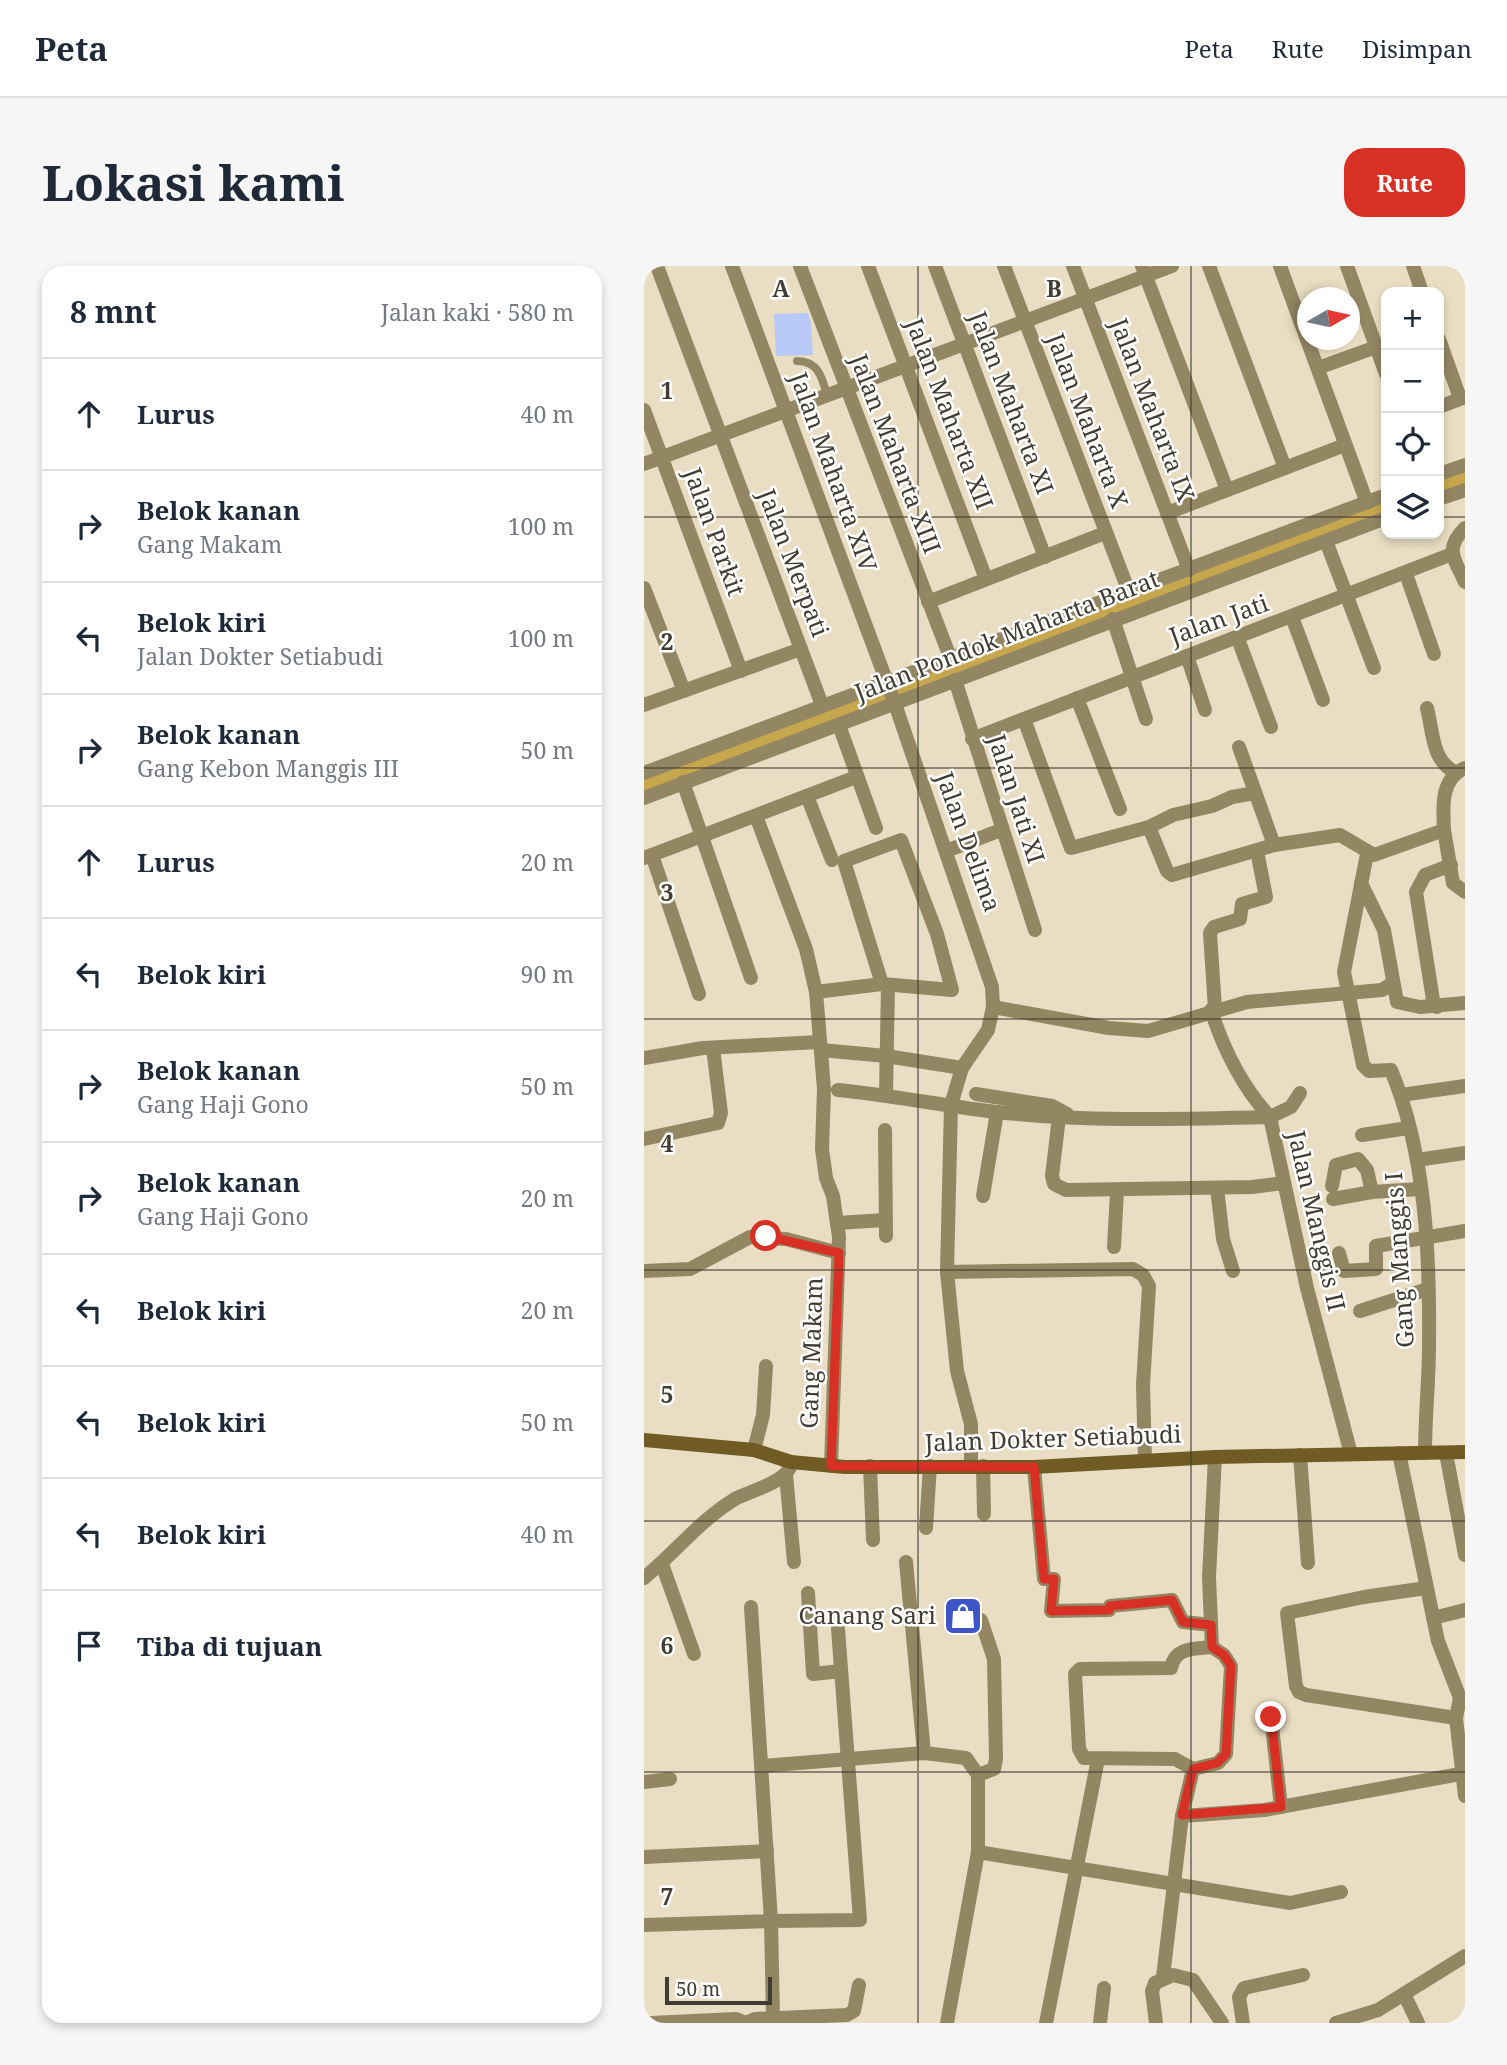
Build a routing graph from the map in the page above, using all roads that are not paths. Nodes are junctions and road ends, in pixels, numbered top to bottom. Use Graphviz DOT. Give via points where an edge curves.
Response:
graph roads {
  1 [pos="657,266"];
  2 [pos="732,266"];
  3 [pos="800,266"];
  4 [pos="868,266"];
  5 [pos="935,266"];
  6 [pos="1004,266"];
  7 [pos="1073,266"];
  8 [pos="1172,266"];
  9 [pos="1209,266"];
  10 [pos="1280,266"];
  11 [pos="1347,266"];
  12 [pos="1413,266"];
  13 [pos="1144,271"];
  14 [pos="1420,287"];
  15 [pos="1085,299"];
  16 [pos="1025,322"];
  17 [pos="964,344"];
  18 [pos="1376,347"];
  19 [pos="1443,350"];
  20 [pos="1381,360"];
  21 [pos="797,361"];
  22 [pos="906,366"];
  23 [pos="1318,368"];
  24 [pos="845,388"];
  25 [pos="827,395"];
  26 [pos="1462,398"];
  27 [pos="1444,405"];
  28 [pos="644,410"];
  29 [pos="785,410"];
  30 [pos="721,436"];
  31 [pos="1346,445"];
  32 [pos="662,458"];
  33 [pos="644,464"];
  34 [pos="1465,466"];
  35 [pos="1285,468"];
  36 [pos="1444,472"];
  37 [pos="1227,490"];
  38 [pos="1465,490"];
  39 [pos="1381,497"];
  40 [pos="1444,497"];
  41 [pos="1367,503"];
  42 [pos="1167,513"];
  43 [pos="1381,520"];
  44 [pos="1465,528"];
  45 [pos="1105,533"];
  46 [pos="1326,541"];
  47 [pos="1452,554"];
  48 [pos="1045,556"];
  49 [pos="1189,569"];
  50 [pos="1406,574"];
  51 [pos="986,579"];
  52 [pos="1465,582"];
  53 [pos="644,589"];
  54 [pos="1129,592"];
  55 [pos="1348,597"];
  56 [pos="928,602"];
  57 [pos="1292,617"];
  58 [pos="1113,619"];
  59 [pos="1238,639"];
  60 [pos="801,649"];
  61 [pos="1434,654"];
  62 [pos="1187,656"];
  63 [pos="950,657"];
  64 [pos="1374,668"];
  65 [pos="741,671"];
  66 [pos="1132,677"];
  67 [pos="955,680"];
  68 [pos="684,691"];
  69 [pos="890,691"];
  70 [pos="1077,698"];
  71 [pos="1323,700"];
  72 [pos="644,705"];
  73 [pos="822,705"];
  74 [pos="1427,708"];
  75 [pos="1205,710"];
  76 [pos="1024,719"];
  77 [pos="1146,719"];
  78 [pos="839,725"];
  79 [pos="1270,727"];
  80 [pos="972,739"];
  81 [pos="1239,747"];
  82 [pos="1460,770"];
  83 [pos="644,773"];
  84 [pos="856,777"];
  85 [pos="683,782"];
  86 [pos="1255,793"];
  87 [pos="807,796"];
  88 [pos="644,798"];
  89 [pos="1120,809"];
  90 [pos="756,816"];
  91 [pos="1149,827"];
  92 [pos="877,828"];
  93 [pos="1001,830"];
  94 [pos="1444,830"];
  95 [pos="702,837"];
  96 [pos="1275,845"];
  97 [pos="946,850"];
  98 [pos="1257,851"];
  99 [pos="1367,854"];
  100 [pos="648,857"];
  101 [pos="832,860"];
  102 [pos="1451,865"];
  103 [pos="1361,883"];
  104 [pos="1465,892"];
  105 [pos="1035,930"];
  106 [pos="751,978"];
  107 [pos="1393,984"];
  108 [pos="885,985"];
  109 [pos="816,992"];
  110 [pos="1346,992"];
  111 [pos="699,994"];
  112 [pos="1465,1003"];
  113 [pos="993,1007"];
  114 [pos="1437,1007"];
  115 [pos="1213,1010"];
  116 [pos="821,1046"];
  117 [pos="713,1048"];
  118 [pos="886,1056"];
  119 [pos="644,1058"];
  120 [pos="962,1068"];
  121 [pos="1465,1086"];
  122 [pos="838,1090"];
  123 [pos="1300,1093"];
  124 [pos="886,1094"];
  125 [pos="976,1094"];
  126 [pos="1401,1095"];
  127 [pos="951,1105"];
  128 [pos="997,1112"];
  129 [pos="1065,1117"];
  130 [pos="1269,1118"];
  131 [pos="1408,1128"];
  132 [pos="885,1129"];
  133 [pos="1362,1135"];
  134 [pos="644,1139"];
  135 [pos="1465,1153"];
  136 [pos="1417,1160"];
  137 [pos="1284,1183"];
  138 [pos="1217,1188"];
  139 [pos="1420,1189"];
  140 [pos="1117,1191"];
  141 [pos="1372,1192"];
  142 [pos="983,1196"];
  143 [pos="885,1220"];
  144 [pos="837,1223"];
  145 [pos="1465,1231"];
  146 [pos="886,1236"];
  147 [pos="1425,1239"];
  148 [pos="1114,1247"];
  149 [pos="839,1253"];
  150 [pos="1339,1253"];
  151 [pos="644,1271"];
  152 [pos="1233,1271"];
  153 [pos="947,1272"];
  154 [pos="1428,1289"];
  155 [pos="1360,1311"];
  156 [pos="766,1366"];
  157 [pos="644,1440"];
  158 [pos="754,1450"];
  159 [pos="1465,1452"];
  160 [pos="1425,1453"];
  161 [pos="1446,1453"];
  162 [pos="1351,1454"];
  163 [pos="1399,1454"];
  164 [pos="1300,1455"];
  165 [pos="1215,1457"];
  166 [pos="1145,1460"];
  167 [pos="831,1466"];
  168 [pos="870,1466"];
  169 [pos="930,1466"];
  170 [pos="977,1466"];
  171 [pos="1034,1467"];
  172 [pos="789,1469"];
  173 [pos="984,1514"];
  174 [pos="926,1528"];
  175 [pos="873,1540"];
  176 [pos="1465,1555"];
  177 [pos="794,1562"];
  178 [pos="906,1562"];
  179 [pos="1308,1563"];
  180 [pos="662,1564"];
  181 [pos="644,1578"];
  182 [pos="1426,1588"];
  183 [pos="808,1593"];
  184 [pos="751,1607"];
  185 [pos="1465,1610"];
  186 [pos="1433,1618"];
  187 [pos="981,1620"];
  188 [pos="1211,1625"];
  189 [pos="838,1629"];
  190 [pos="1212,1647"];
  191 [pos="694,1654"];
  192 [pos="841,1671"];
  193 [pos="1462,1698"];
  194 [pos="1271,1717"];
  195 [pos="1456,1718"];
  196 [pos="924,1753"];
  197 [pos="1098,1759"];
  198 [pos="848,1761"];
  199 [pos="761,1766"];
  200 [pos="1193,1769"];
  201 [pos="1460,1774"];
  202 [pos="978,1775"];
  203 [pos="670,1779"];
  204 [pos="644,1782"];
  205 [pos="1465,1794"];
  206 [pos="1281,1807"];
  207 [pos="1182,1815"];
  208 [pos="766,1851"];
  209 [pos="978,1852"];
  210 [pos="644,1857"];
  211 [pos="1078,1868"];
  212 [pos="1172,1885"];
  213 [pos="1341,1892"];
  214 [pos="765,1921"];
  215 [pos="644,1925"];
  216 [pos="1465,1956"];
  217 [pos="1303,1975"];
  218 [pos="1163,1977"];
  219 [pos="859,1985"];
  220 [pos="1104,1988"];
  221 [pos="1405,1994"];
  222 [pos="774,2018"];
  223 [pos="652,2023"];
  224 [pos="746,2023"];
  225 [pos="947,2023"];
  226 [pos="1046,2023"];
  227 [pos="1100,2023"];
  228 [pos="1156,2023"];
  229 [pos="1222,2023"];
  230 [pos="1243,2023"];
  231 [pos="1336,2023"];
  232 [pos="1418,2023"];
  1 -- 30 [label="street, Jalan Merpati"];
  2 -- 29 [label="street, Jalan Maharta XIV"];
  3 -- 24 [label="street, Jalan Maharta XIII"];
  4 -- 22 [label="street, Jalan Maharta XII"];
  5 -- 17 [label="street, Jalan Maharta XI"];
  6 -- 16 [label="street, Jalan Maharta X"];
  7 -- 15 [label="street, Jalan Maharta IX"];
  8 -- 13 [label="street"];
  9 -- 35 [label="street"];
  10 -- 23 [label="street"];
  11 -- 18 [label="street"];
  12 -- 14 [label="street"];
  13 -- 15 [label="street"];
  13 -- 37 [label="street"];
  15 -- 16 [label="street"];
  15 -- 42 [label="street, Jalan Maharta IX"];
  16 -- 17 [label="street"];
  16 -- 45 [label="street, Jalan Maharta X"];
  17 -- 22 [label="street"];
  17 -- 48 [label="street, Jalan Maharta XI"];
  18 -- 20 [label="street"];
  18 -- 23 [label="street"];
  19 -- 26 [label="street"];
  21 -- 25 [label="lane" via="818,369"];
  22 -- 24 [label="street"];
  22 -- 51 [label="street, Jalan Maharta XII"];
  23 -- 31 [label="street"];
  24 -- 25 [label="street"];
  24 -- 56 [label="street, Jalan Maharta XIII"];
  25 -- 29 [label="street"];
  26 -- 27 [label="street"];
  28 -- 32 [label="street, Jalan Parkit"];
  29 -- 30 [label="street"];
  29 -- 69 [label="street, Jalan Maharta XIV"];
  30 -- 32 [label="street"];
  30 -- 60 [label="street, Jalan Merpati"];
  31 -- 35 [label="street"];
  31 -- 41 [label="street"];
  32 -- 33 [label="street"];
  32 -- 65 [label="street, Jalan Parkit"];
  34 -- 36 [label="street"];
  35 -- 37 [label="street"];
  37 -- 42 [label="street"];
  38 -- 40 [label="street"];
  39 -- 41 [label="street, Jalan Pondok Maharta Barat"];
  41 -- 49 [label="street, Jalan Pondok Maharta Barat"];
  42 -- 49 [label="street, Jalan Maharta IX"];
  43 -- 46 [label="street, Jalan Pondok Maharta Barat"];
  44 -- 47 [label="street" via="1453,541"];
  45 -- 48 [label="street"];
  45 -- 54 [label="street, Jalan Maharta X"];
  46 -- 55 [label="street"];
  46 -- 58 [label="street, Jalan Pondok Maharta Barat"];
  47 -- 50 [label="street, Jalan Jati"];
  47 -- 52 [label="street"];
  48 -- 51 [label="street"];
  49 -- 54 [label="street, Jalan Pondok Maharta Barat"];
  50 -- 55 [label="street, Jalan Jati"];
  50 -- 61 [label="street"];
  51 -- 56 [label="street"];
  53 -- 68 [label="street"];
  54 -- 63 [label="street, Jalan Pondok Maharta Barat"];
  55 -- 57 [label="street, Jalan Jati"];
  55 -- 64 [label="street"];
  56 -- 63 [label="street, Jalan Maharta XIII"];
  57 -- 59 [label="street, Jalan Jati"];
  57 -- 71 [label="street"];
  58 -- 66 [label="street"];
  58 -- 67 [label="street, Jalan Pondok Maharta Barat"];
  59 -- 62 [label="street, Jalan Jati"];
  59 -- 79 [label="street"];
  60 -- 65 [label="street"];
  60 -- 73 [label="street, Jalan Merpati"];
  62 -- 66 [label="street, Jalan Jati"];
  62 -- 75 [label="street"];
  63 -- 69 [label="street, Jalan Pondok Maharta Barat"];
  65 -- 68 [label="street"];
  66 -- 70 [label="street, Jalan Jati"];
  66 -- 77 [label="street"];
  67 -- 69 [label="street, Jalan Pondok Maharta Barat"];
  67 -- 80 [label="street, Jalan Jati XI"];
  68 -- 72 [label="street"];
  69 -- 73 [label="street, Jalan Pondok Maharta Barat"];
  69 -- 78 [label="street, Jalan Pondok Maharta Barat"];
  69 -- 97 [label="street, Jalan Delima"];
  70 -- 76 [label="street, Jalan Jati"];
  70 -- 89 [label="street"];
  73 -- 83 [label="street, Jalan Pondok Maharta Barat"];
  74 -- 82 [label="street" via="1438,760 1443,767"];
  76 -- 80 [label="street, Jalan Jati"];
  76 -- 91 [label="street" via="1071,848"];
  78 -- 84 [label="street"];
  78 -- 85 [label="street, Jalan Pondok Maharta Barat"];
  80 -- 93 [label="street, Jalan Jati XI"];
  81 -- 86 [label="street"];
  82 -- 94 [label="street" via="1446,786"];
  84 -- 87 [label="street"];
  84 -- 92 [label="street"];
  85 -- 88 [label="street, Jalan Pondok Maharta Barat"];
  85 -- 95 [label="street"];
  86 -- 91 [label="street" via="1173,815"];
  86 -- 96 [label="street"];
  87 -- 90 [label="street"];
  87 -- 101 [label="street"];
  90 -- 95 [label="street"];
  90 -- 109 [label="street, Gang Makam" via="806,949"];
  91 -- 98 [label="street" via="1172,874"];
  93 -- 97 [label="street"];
  93 -- 105 [label="street, Jalan Jati XI"];
  94 -- 99 [label="street" via="1394,850"];
  94 -- 102 [label="street"];
  95 -- 100 [label="street"];
  95 -- 106 [label="street"];
  96 -- 98 [label="street"];
  96 -- 99 [label="street" via="1340,835 1349,837"];
  97 -- 113 [label="street, Jalan Delima" via="987,966"];
  98 -- 115 [label="street, Jalan Manggis II" via="1266,897 1242,904 1240,919 1214,926 1210,933"];
  99 -- 103 [label="street"];
  100 -- 111 [label="street"];
  102 -- 104 [label="street" via="1453,883"];
  102 -- 114 [label="street" via="1425,875 1416,892"];
  103 -- 107 [label="street" via="1384,930"];
  103 -- 110 [label="street" via="1345,960"];
  107 -- 110 [label="street" via="1382,990"];
  107 -- 114 [label="street" via="1402,1005"];
  108 -- 108 [label="street" via="952,990 937,934 901,840 844,861"];
  108 -- 109 [label="street"];
  108 -- 118 [label="street"];
  109 -- 116 [label="street, Gang Makam"];
  110 -- 115 [label="street"];
  110 -- 126 [label="street, Gang Manggis I" via="1366,1069 1390,1069"];
  112 -- 114 [label="street"];
  113 -- 115 [label="street" via="1149,1031"];
  113 -- 120 [label="street" via="988,1030"];
  115 -- 130 [label="street, Jalan Manggis II" via="1217,1030 1254,1100"];
  116 -- 117 [label="street"];
  116 -- 118 [label="street"];
  116 -- 144 [label="street, Gang Makam" via="822,1149"];
  117 -- 119 [label="street"];
  117 -- 134 [label="street" via="718,1123"];
  118 -- 120 [label="street"];
  118 -- 124 [label="street"];
  120 -- 127 [label="street"];
  121 -- 126 [label="street"];
  122 -- 124 [label="street"];
  123 -- 130 [label="street" via="1291,1107"];
  124 -- 127 [label="street"];
  125 -- 129 [label="street" via="1052,1106"];
  126 -- 131 [label="street, Gang Manggis I"];
  127 -- 128 [label="street"];
  127 -- 153 [label="street"];
  128 -- 129 [label="street"];
  128 -- 142 [label="street"];
  129 -- 130 [label="street"];
  129 -- 140 [label="street" via="1054,1184 1066,1190"];
  130 -- 137 [label="street, Jalan Manggis II"];
  131 -- 133 [label="street"];
  131 -- 136 [label="street, Gang Manggis I"];
  132 -- 143 [label="street"];
  135 -- 136 [label="street"];
  136 -- 139 [label="street, Gang Manggis I"];
  137 -- 138 [label="street"];
  137 -- 162 [label="street, Jalan Manggis II"];
  138 -- 140 [label="street"];
  138 -- 152 [label="street" via="1223,1239"];
  139 -- 141 [label="street"];
  139 -- 147 [label="street, Gang Manggis I"];
  140 -- 148 [label="street"];
  141 -- 141 [label="street" via="1367,1170 1358,1159 1336,1165 1333,1192"];
  143 -- 144 [label="street"];
  143 -- 146 [label="street"];
  144 -- 149 [label="street, Gang Makam"];
  145 -- 147 [label="street"];
  147 -- 150 [label="street" via="1376,1246 1376,1269 1344,1271"];
  147 -- 154 [label="street, Gang Manggis I"];
  149 -- 151 [label="street" via="776,1237 750,1237 690,1269"];
  149 -- 167 [label="street, Gang Makam"];
  153 -- 166 [label="street" via="1133,1269 1143,1275 1149,1286 1143,1385"];
  153 -- 170 [label="street" via="957,1371"];
  154 -- 155 [label="street"];
  154 -- 160 [label="street, Gang Manggis I"];
  156 -- 158 [label="street" via="763,1415"];
  157 -- 158 [label="street, Jalan Dokter Setiabudi"];
  158 -- 172 [label="street, Jalan Dokter Setiabudi"];
  159 -- 161 [label="street, Jalan Dokter Setiabudi"];
  160 -- 161 [label="street, Jalan Dokter Setiabudi"];
  160 -- 163 [label="street, Jalan Dokter Setiabudi"];
  161 -- 176 [label="street"];
  162 -- 163 [label="street, Jalan Dokter Setiabudi"];
  162 -- 164 [label="street, Jalan Dokter Setiabudi"];
  163 -- 182 [label="street"];
  164 -- 165 [label="street, Jalan Dokter Setiabudi"];
  164 -- 179 [label="street"];
  165 -- 166 [label="street, Jalan Dokter Setiabudi"];
  165 -- 188 [label="street"];
  166 -- 171 [label="street, Jalan Dokter Setiabudi"];
  167 -- 168 [label="street, Jalan Dokter Setiabudi"];
  167 -- 172 [label="street, Jalan Dokter Setiabudi"];
  168 -- 169 [label="street, Jalan Dokter Setiabudi"];
  168 -- 175 [label="street"];
  169 -- 170 [label="street, Jalan Dokter Setiabudi"];
  169 -- 174 [label="street"];
  170 -- 171 [label="street, Jalan Dokter Setiabudi"];
  170 -- 173 [label="street"];
  171 -- 188 [label="street" via="1044,1579 1054,1579 1051,1611 1109,1610 1110,1606 1172,1600 1183,1622"];
  172 -- 177 [label="street"];
  172 -- 180 [label="street" via="728,1504"];
  178 -- 196 [label="street"];
  180 -- 181 [label="street"];
  180 -- 191 [label="street"];
  182 -- 186 [label="street"];
  182 -- 195 [label="street" via="1287,1613 1296,1686 1306,1695"];
  183 -- 192 [label="street" via="813,1674"];
  184 -- 199 [label="street"];
  185 -- 186 [label="street"];
  186 -- 193 [label="street"];
  187 -- 202 [label="street" via="994,1659 996,1759 994,1769"];
  188 -- 190 [label="street"];
  189 -- 192 [label="street"];
  190 -- 197 [label="street" via="1179,1651 1171,1668 1077,1671 1079,1749 1084,1758"];
  190 -- 200 [label="street" via="1231,1666 1226,1754 1217,1763"];
  192 -- 198 [label="street"];
  193 -- 195 [label="street"];
  194 -- 206 [label="street"];
  195 -- 201 [label="street"];
  196 -- 198 [label="street"];
  196 -- 202 [label="street" via="967,1758"];
  197 -- 200 [label="street" via="1175,1759"];
  197 -- 211 [label="street"];
  198 -- 199 [label="street"];
  198 -- 214 [label="street" via="860,1920"];
  199 -- 208 [label="street"];
  200 -- 207 [label="street"];
  201 -- 205 [label="street"];
  201 -- 206 [label="street"];
  202 -- 209 [label="street"];
  203 -- 204 [label="street"];
  206 -- 207 [label="street"];
  207 -- 212 [label="street"];
  208 -- 210 [label="street"];
  208 -- 214 [label="street"];
  209 -- 211 [label="street"];
  209 -- 225 [label="street"];
  211 -- 212 [label="street"];
  211 -- 226 [label="street"];
  212 -- 213 [label="street" via="1290,1903"];
  212 -- 218 [label="street"];
  214 -- 215 [label="street"];
  214 -- 222 [label="street"];
  216 -- 221 [label="street"];
  217 -- 230 [label="street" via="1244,1988 1239,1997"];
  218 -- 228 [label="street" via="1152,1991"];
  218 -- 229 [label="street" via="1193,1980"];
  219 -- 222 [label="street" via="854,2011 847,2015"];
  220 -- 227 [label="street"];
  221 -- 231 [label="street" via="1378,2010"];
  221 -- 232 [label="street"];
  222 -- 224 [label="street"];
  223 -- 224 [label="street" via="736,2019"];
}
